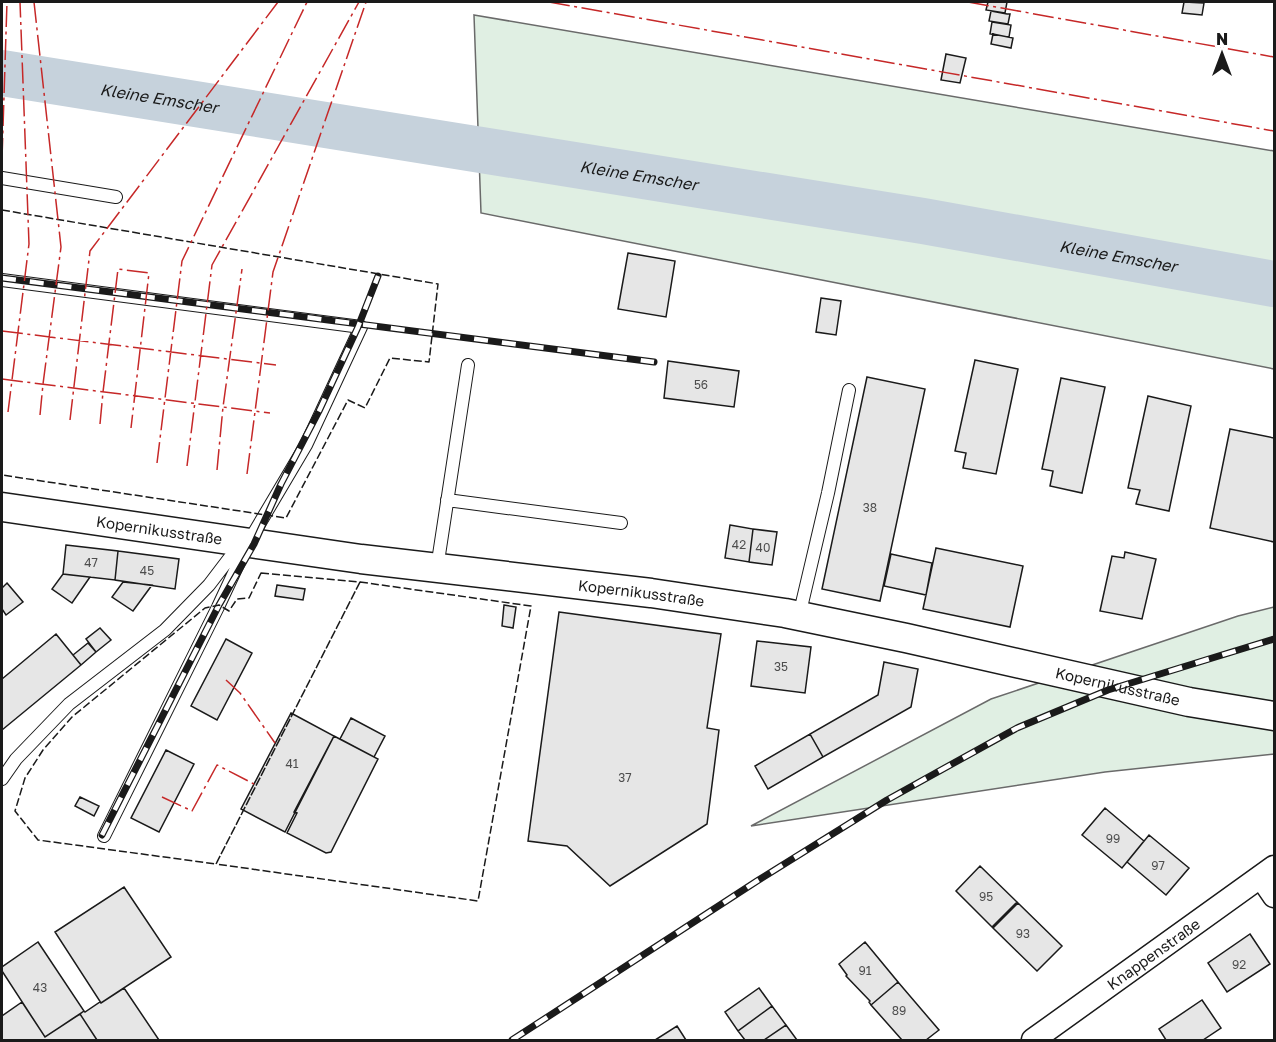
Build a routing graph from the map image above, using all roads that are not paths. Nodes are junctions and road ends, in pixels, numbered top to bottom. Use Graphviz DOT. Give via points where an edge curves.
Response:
graph roads {
  1 [pos="2,178"];
  2 [pos="116,197"];
  3 [pos="2,280"];
  4 [pos="468,365"];
  5 [pos="849,390"];
  6 [pos="447,500"];
  7 [pos="2,507"];
  8 [pos="621,523"];
  9 [pos="244,542"];
  10 [pos="437,568"];
  11 [pos="799,616"];
  12 [pos="1275,716"];
  13 [pos="2,779"];
  14 [pos="104,836"];
  15 [pos="1268,872"];
  16 [pos="1275,896"];
  17 [pos="1033,1041"];
  1 -- 2 [label="lane"];
  3 -- 9 [label="lane" via="361,327 306,445"];
  4 -- 6 [label="lane"];
  5 -- 11 [label="lane"];
  6 -- 8 [label="lane"];
  6 -- 10 [label="lane"];
  7 -- 9 [label="street, Kopernikusstraße"];
  9 -- 10 [label="street, Kopernikusstraße"];
  9 -- 13 [label="lane" via="165,630 69,704"];
  9 -- 14 [label="lane" via="219,607"];
  10 -- 11 [label="street, Kopernikusstraße" via="651,593"];
  11 -- 12 [label="street, Kopernikusstraße" via="1189,702"];
  15 -- 16 [label="street"];
  15 -- 17 [label="street, Knappenstraße"];
}
